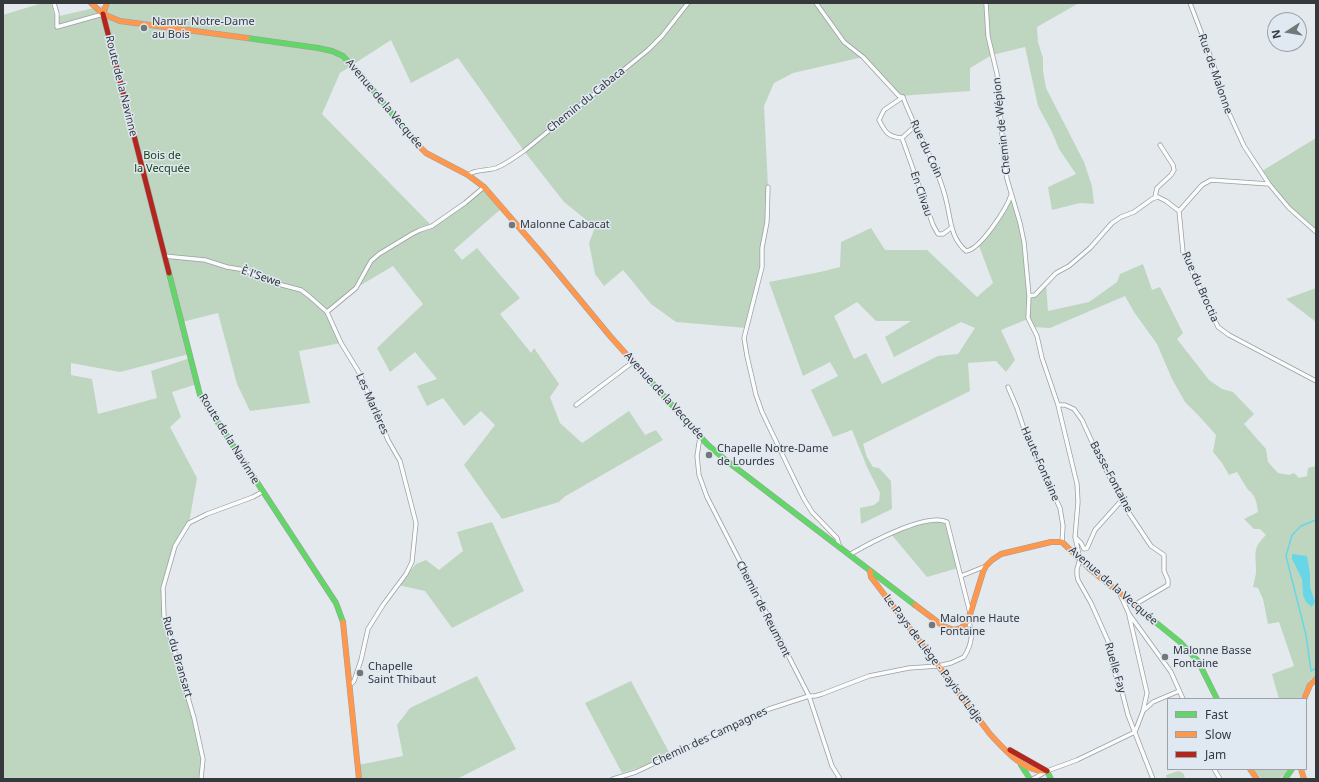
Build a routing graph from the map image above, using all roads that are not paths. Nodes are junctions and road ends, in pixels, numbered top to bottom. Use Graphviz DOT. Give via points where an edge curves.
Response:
graph roads {
  1 [pos="54,3"];
  2 [pos="91,3"];
  3 [pos="107,3"];
  4 [pos="688,3"];
  5 [pos="816,3"];
  6 [pos="986,3"];
  7 [pos="1190,3"];
  8 [pos="103,14"];
  9 [pos="903,97"];
  10 [pos="915,126"];
  11 [pos="902,138"];
  12 [pos="1160,145"];
  13 [pos="468,174"];
  14 [pos="1269,184"];
  15 [pos="484,187"];
  16 [pos="768,187"];
  17 [pos="1012,194"];
  18 [pos="1155,197"];
  19 [pos="1179,211"];
  20 [pos="951,228"];
  21 [pos="1316,232"];
  22 [pos="164,256"];
  23 [pos="1029,296"];
  24 [pos="327,312"];
  25 [pos="633,362"];
  26 [pos="1316,381"];
  27 [pos="1008,387"];
  28 [pos="576,405"];
  29 [pos="1058,405"];
  30 [pos="700,436"];
  31 [pos="262,492"];
  32 [pos="1121,501"];
  33 [pos="1075,537"];
  34 [pos="1062,542"];
  35 [pos="841,549"];
  36 [pos="849,555"];
  37 [pos="1080,559"];
  38 [pos="986,566"];
  39 [pos="870,571"];
  40 [pos="961,576"];
  41 [pos="1118,591"];
  42 [pos="1134,606"];
  43 [pos="970,614"];
  44 [pos="1129,614"];
  45 [pos="968,621"];
  46 [pos="938,666"];
  47 [pos="1316,679"];
  48 [pos="350,686"];
  49 [pos="1179,691"];
  50 [pos="809,696"];
  51 [pos="1182,698"];
  52 [pos="1216,698"];
  53 [pos="1304,698"];
  54 [pos="1143,712"];
  55 [pos="1135,732"];
  56 [pos="1000,745"];
  57 [pos="1018,761"];
  58 [pos="1215,770"];
  59 [pos="1251,770"];
  60 [pos="1291,770"];
  61 [pos="1047,771"];
  62 [pos="201,779"];
  63 [pos="359,779"];
  64 [pos="613,779"];
  65 [pos="840,779"];
  66 [pos="1032,779"];
  67 [pos="1051,779"];
  68 [pos="1154,779"];
  69 [pos="1220,779"];
  70 [pos="1257,779"];
  71 [pos="1284,779"];
  1 -- 8 [label="street" via="57,14 56,27"];
  2 -- 8 [label="main road, Avenue de la Vecquée"];
  3 -- 8 [label="main road"];
  4 -- 13 [label="street, Chemin du Cabaca" via="648,50 524,151 498,167"];
  5 -- 9 [label="street, Rue du Coin" via="844,42"];
  6 -- 17 [label="street, Chemin de Wépion" via="988,36 997,74 1004,159"];
  7 -- 14 [label="street, Rue de Malonne" via="1214,66 1224,104 1244,146"];
  8 -- 13 [label="main road, Avenue de la Vecquée" via="131,23 332,51 343,56 351,64 426,153"];
  8 -- 22 [label="main road, Route de la Navinne"];
  9 -- 10 [label="street, Rue du Coin"];
  9 -- 11 [label="street" via="884,110 879,120 885,131 893,137"];
  10 -- 11 [label="street"];
  10 -- 20 [label="street, Rue du Coin" via="940,177"];
  11 -- 20 [label="street, En Clivau" via="932,225 938,234 943,234"];
  12 -- 18 [label="street" via="1174,170 1157,188"];
  13 -- 15 [label="main road, Avenue de la Vecquée"];
  14 -- 19 [label="street" via="1206,181"];
  14 -- 21 [label="street, Rue de Malonne" via="1289,208"];
  15 -- 24 [label="street" via="432,226 412,234 379,254 371,261 356,288"];
  15 -- 25 [label="main road, Avenue de la Vecquée"];
  16 -- 35 [label="street" via="762,267 744,338 747,356 762,412 797,485 812,512 837,538"];
  17 -- 20 [label="street, Rue du Coin" via="997,221 971,251 966,251 959,245"];
  17 -- 23 [label="street, Chemin de Wépion" via="1024,242"];
  18 -- 19 [label="street" via="1166,201"];
  18 -- 23 [label="street" via="1112,223 1090,248 1056,273 1035,295"];
  19 -- 26 [label="street, Rue du Broctia" via="1183,252 1218,327"];
  22 -- 24 [label="street, È l'Sewe" via="205,260 245,270 267,280 301,290"];
  22 -- 31 [label="main road, Route de la Navinne" via="200,395"];
  23 -- 29 [label="street" via="1028,318 1037,336"];
  24 -- 48 [label="street, Les Marlères" via="341,343 360,374 388,440 400,461 416,523 412,562 368,629 361,660"];
  25 -- 28 [label="street"];
  25 -- 30 [label="main road, Avenue de la Vecquée"];
  27 -- 34 [label="street, Haute-Fontaine" via="1026,435 1060,508"];
  29 -- 32 [label="street, Basse-Fontaine" via="1074,409 1082,420"];
  29 -- 33 [label="street" via="1076,484 1078,502"];
  30 -- 35 [label="main road, Avenue de la Vecquée" via="723,458"];
  30 -- 50 [label="street, Chemin de Reumont" via="698,469 707,497"];
  31 -- 48 [label="main road, Route de la Navinne" via="339,609 344,625"];
  31 -- 62 [label="street, Rue du Bransart" via="189,523 175,546 164,588 164,616 194,718 202,759"];
  32 -- 33 [label="street" via="1095,530 1087,548 1084,549"];
  32 -- 42 [label="street, Basse-Fontaine" via="1151,546 1164,555 1164,571 1168,580 1168,585"];
  33 -- 37 [label="street"];
  34 -- 37 [label="main road, Avenue de la Vecquée"];
  34 -- 38 [label="main road, Avenue de la Vecquée" via="1012,550"];
  35 -- 36 [label="main road, Avenue de la Vecquée"];
  36 -- 39 [label="main road, Avenue de la Vecquée"];
  36 -- 40 [label="street" via="902,529 942,520 947,522"];
  37 -- 41 [label="main road, Avenue de la Vecquée"];
  37 -- 55 [label="street, Ruelle Fay" via="1076,569 1078,580 1108,641 1113,669"];
  38 -- 40 [label="street"];
  38 -- 43 [label="main road"];
  39 -- 45 [label="main road, Avenue de la Vecquée" via="948,630 963,627"];
  39 -- 46 [label="main road, Le Pays de Liège - Payis d'Lîdje" via="875,583"];
  40 -- 43 [label="street"];
  41 -- 42 [label="main road, Avenue de la Vecquée"];
  41 -- 44 [label="street"];
  42 -- 52 [label="main road, Avenue de la Vecquée" via="1180,642 1198,661"];
  43 -- 45 [label="main road"];
  44 -- 49 [label="street" via="1171,672"];
  44 -- 54 [label="street" via="1147,693"];
  45 -- 46 [label="street, Chemin des Campagnes" via="971,642 964,657"];
  46 -- 50 [label="street, Chemin des Campagnes" via="909,668 869,676 822,694"];
  46 -- 56 [label="main road, Le Pays de Liège - Payis d'Lîdje"];
  47 -- 53 [label="main road" via="1310,685"];
  48 -- 63 [label="main road, Route de la Navinne"];
  49 -- 51 [label="street"];
  49 -- 54 [label="street" via="1153,702"];
  50 -- 64 [label="street, Chemin des Campagnes" via="769,709 636,772"];
  50 -- 65 [label="street, Chemin de Reumont" via="832,766"];
  54 -- 55 [label="street"];
  55 -- 61 [label="street" via="1077,760"];
  55 -- 68 [label="street, Ruelle Fay"];
  56 -- 57 [label="main road, Le Pays de Liège - Payis d'Lîdje"];
  56 -- 61 [label="main road, Le Pays de Liège - Payis d'Lîdje"];
  57 -- 61 [label="main road, Le Pays de Liège - Payis d'Lîdje" via="1040,772"];
  57 -- 66 [label="main road"];
  58 -- 69 [label="street"];
  59 -- 70 [label="main road"];
  60 -- 71 [label="main road"];
  61 -- 66 [label="street"];
  61 -- 67 [label="main road"];
}
